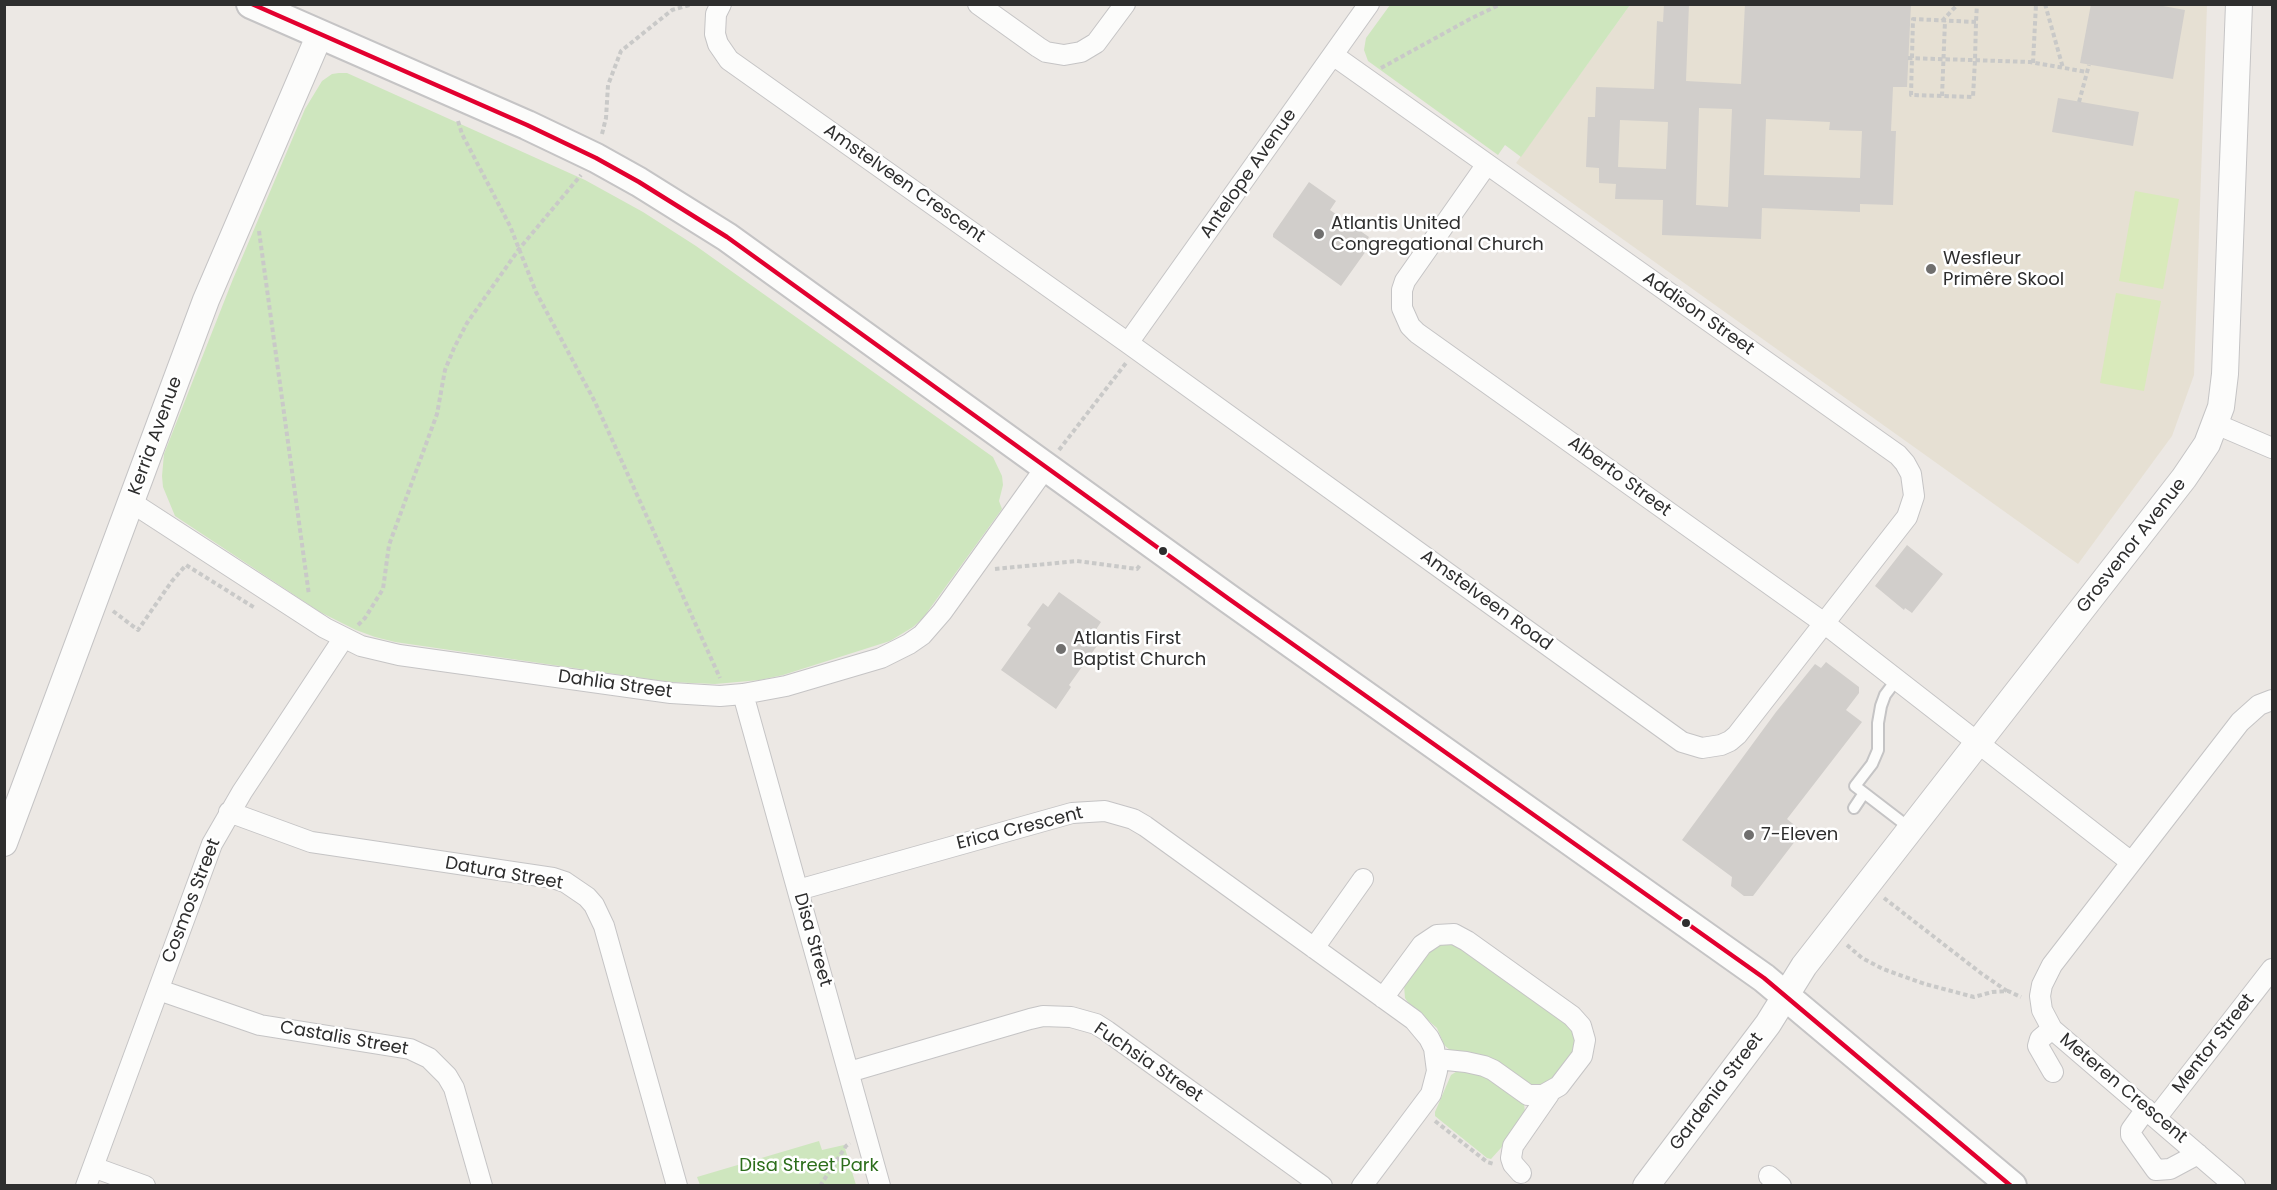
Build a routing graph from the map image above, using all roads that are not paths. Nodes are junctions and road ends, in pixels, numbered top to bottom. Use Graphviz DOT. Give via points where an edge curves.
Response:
graph roads {
  1 [pos="251,4"];
  2 [pos="721,4"];
  3 [pos="978,4"];
  4 [pos="1125,4"];
  5 [pos="1370,4"];
  6 [pos="2239,4"];
  7 [pos="320,34"];
  8 [pos="1333,55"];
  9 [pos="1487,164"];
  10 [pos="1132,346"];
  11 [pos="2216,424"];
  12 [pos="2272,448"];
  13 [pos="1046,467"];
  14 [pos="131,502"];
  15 [pos="1824,623"];
  16 [pos="343,639"];
  17 [pos="1897,679"];
  18 [pos="743,694"];
  19 [pos="2272,700"];
  20 [pos="1978,743"];
  21 [pos="1860,790"];
  22 [pos="1854,808"];
  23 [pos="229,812"];
  24 [pos="1911,830"];
  25 [pos="4,843"];
  26 [pos="2132,862"];
  27 [pos="1363,879"];
  28 [pos="798,890"];
  29 [pos="1314,948"];
  30 [pos="2272,969"];
  31 [pos="159,990"];
  32 [pos="1785,997"];
  33 [pos="1383,998"];
  34 [pos="2052,1029"];
  35 [pos="1437,1059"];
  36 [pos="849,1072"];
  37 [pos="2053,1072"];
  38 [pos="1549,1094"];
  39 [pos="2151,1114"];
  40 [pos="2198,1154"];
  41 [pos="93,1167"];
  42 [pos="1521,1173"];
  43 [pos="86,1185"];
  44 [pos="145,1185"];
  45 [pos="482,1185"];
  46 [pos="677,1185"];
  47 [pos="880,1185"];
  48 [pos="1322,1185"];
  49 [pos="1362,1185"];
  50 [pos="1646,1185"];
  51 [pos="2012,1185"];
  52 [pos="2235,1185"];
  1 -- 7 [label="main road"];
  2 -- 10 [label="street, Amstelveen Crescent" via="715,34 729,60"];
  3 -- 4 [label="street" via="1046,52 1064,55 1081,52 1096,43"];
  5 -- 8 [label="street, Antelope Avenue"];
  6 -- 11 [label="street, Grosvenor Avenue" via="2225,374"];
  7 -- 13 [label="main road" via="596,158 639,182 727,237"];
  7 -- 14 [label="street, Kerria Avenue" via="206,300"];
  8 -- 9 [label="street, Addison Street"];
  8 -- 10 [label="street, Antelope Avenue"];
  9 -- 15 [label="street, Alberto Street" via="1405,281 1402,308 1410,326"];
  9 -- 15 [label="street, Addison Street" via="1898,454 1905,463 1914,496 1906,517"];
  10 -- 15 [label="street, Amstelveen Road" via="1692,746 1713,747 1737,735"];
  11 -- 12 [label="street"];
  11 -- 20 [label="street, Grosvenor Avenue" via="2197,462"];
  13 -- 18 [label="street, Dahlia Street" via="922,635 881,658 786,686"];
  13 -- 32 [label="main road" via="1764,978"];
  14 -- 16 [label="street, Dahlia Street"];
  14 -- 25 [label="street, Kerria Avenue"];
  15 -- 17 [label="street, Alberto Street"];
  16 -- 18 [label="street, Dahlia Street" via="399,655 671,693"];
  16 -- 23 [label="street, Cosmos Street"];
  17 -- 20 [label="street, Alberto Street"];
  17 -- 21 [label="lane" via="1881,706 1878,750"];
  18 -- 28 [label="street, Disa Street"];
  19 -- 26 [label="street" via="2259,705 2240,722"];
  20 -- 24 [label="street, Grosvenor Avenue"];
  20 -- 26 [label="street"];
  21 -- 22 [label="lane"];
  21 -- 24 [label="lane"];
  23 -- 31 [label="street, Cosmos Street" via="212,844"];
  23 -- 46 [label="street, Datura Street" via="311,842 553,879 571,885 587,897 604,926"];
  24 -- 32 [label="street, Grosvenor Avenue" via="1804,966"];
  26 -- 34 [label="street, Meteren Crescent" via="2046,974 2040,996"];
  27 -- 29 [label="street"];
  28 -- 29 [label="street, Erica Crescent" via="1072,813 1105,811 1145,826"];
  28 -- 36 [label="street, Disa Street"];
  29 -- 33 [label="street, Erica Crescent"];
  30 -- 39 [label="street, Mentor Street"];
  31 -- 41 [label="street, Cosmos Street"];
  31 -- 45 [label="street, Castalis Street" via="260,1025 410,1049 429,1058 454,1088"];
  32 -- 50 [label="street, Gardenia Street"];
  32 -- 51 [label="main road"];
  33 -- 35 [label="street, Erica Crescent" via="1423,1028"];
  33 -- 38 [label="street" via="1429,939 1446,933 1460,937 1581,1026 1585,1040 1582,1056"];
  34 -- 37 [label="street" via="2038,1046"];
  34 -- 39 [label="street, Meteren Crescent"];
  35 -- 38 [label="street" via="1484,1066 1528,1095"];
  35 -- 49 [label="street" via="1436,1083 1431,1094"];
  36 -- 47 [label="street, Disa Street"];
  36 -- 48 [label="street, Fuchsia Street" via="1030,1019 1071,1017 1107,1031"];
  38 -- 42 [label="street" via="1513,1146 1511,1158"];
  39 -- 40 [label="street, Meteren Crescent"];
  39 -- 40 [label="street, Mentor Street" via="2131,1130 2131,1135 2156,1170 2170,1169"];
  40 -- 52 [label="street, Meteren Crescent"];
  41 -- 43 [label="street, Cosmos Street"];
  41 -- 44 [label="street"];
}
